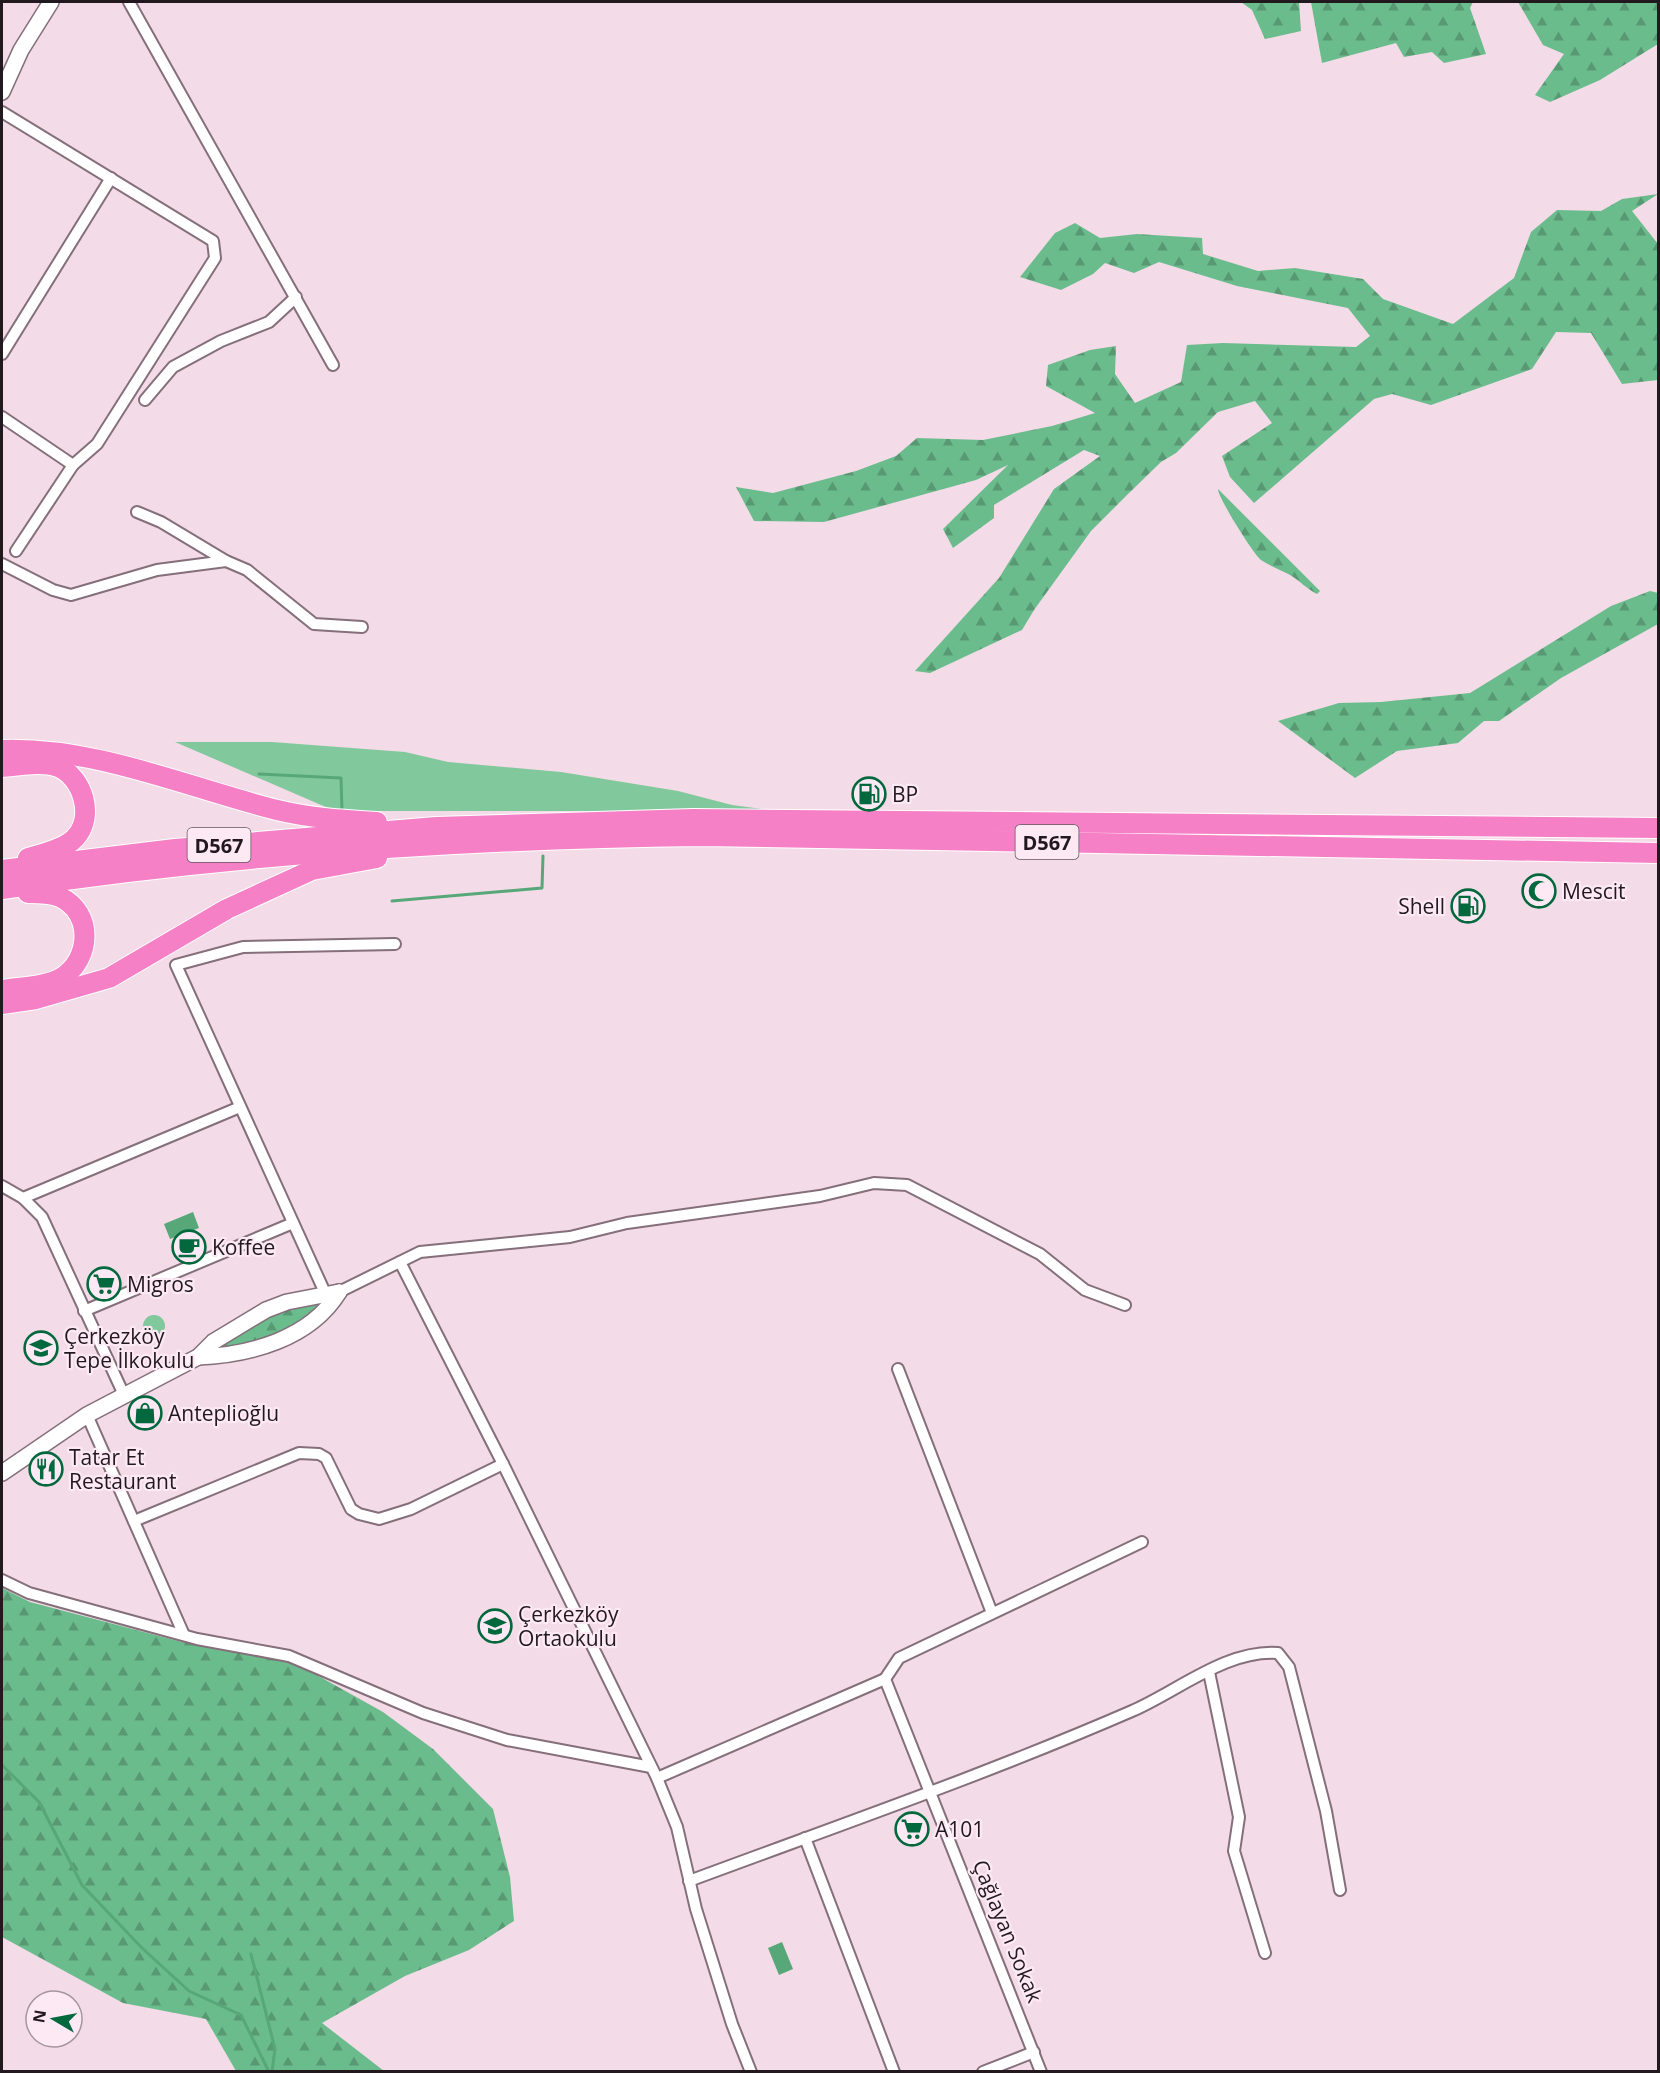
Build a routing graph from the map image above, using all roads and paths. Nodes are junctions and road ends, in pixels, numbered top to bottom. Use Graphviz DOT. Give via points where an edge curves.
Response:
graph roads {
  1 [pos="51,2"];
  2 [pos="129,2"];
  3 [pos="2,92"];
  4 [pos="2,111"];
  5 [pos="111,178"];
  6 [pos="296,297"];
  7 [pos="2,354"];
  8 [pos="333,365"];
  9 [pos="145,400"];
  10 [pos="2,417"];
  11 [pos="73,465"];
  12 [pos="137,512"];
  13 [pos="16,551"];
  14 [pos="226,561"];
  15 [pos="2,564"];
  16 [pos="362,627"];
  17 [pos="2,750"];
  18 [pos="2,767"];
  19 [pos="436,827"];
  20 [pos="1659,828"];
  21 [pos="435,847"];
  22 [pos="1659,853"];
  23 [pos="2,865"];
  24 [pos="2,870"];
  25 [pos="2,889"];
  26 [pos="2,893"];
  27 [pos="394,944"];
  28 [pos="2,990"];
  29 [pos="2,1004"];
  30 [pos="240,1107"];
  31 [pos="2,1186"];
  32 [pos="23,1198"];
  33 [pos="293,1223"];
  34 [pos="400,1262"];
  35 [pos="332,1293"];
  36 [pos="1125,1305"];
  37 [pos="84,1311"];
  38 [pos="198,1357"];
  39 [pos="898,1369"];
  40 [pos="124,1395"];
  41 [pos="87,1415"];
  42 [pos="503,1464"];
  43 [pos="2,1473"];
  44 [pos="134,1521"];
  45 [pos="1142,1542"];
  46 [pos="2,1580"];
  47 [pos="992,1613"];
  48 [pos="184,1635"];
  49 [pos="605,1647"];
  50 [pos="594,1652"];
  51 [pos="1209,1672"];
  52 [pos="885,1679"];
  53 [pos="651,1767"];
  54 [pos="657,1778"];
  55 [pos="930,1792"];
  56 [pos="805,1838"];
  57 [pos="689,1881"];
  58 [pos="1340,1890"];
  59 [pos="1265,1953"];
  60 [pos="1034,2052"];
  61 [pos="751,2072"];
  62 [pos="894,2072"];
  63 [pos="983,2072"];
  64 [pos="1041,2072"];
  1 -- 3 [label="street" via="21,50"];
  2 -- 6 [label="street"];
  4 -- 5 [label="street"];
  5 -- 7 [label="street"];
  5 -- 11 [label="street" via="213,241 215,258 97,444"];
  6 -- 8 [label="street"];
  6 -- 9 [label="street" via="269,322 220,341 173,367"];
  10 -- 11 [label="street"];
  11 -- 13 [label="street"];
  12 -- 14 [label="street"];
  14 -- 15 [label="street" via="157,570 71,595"];
  14 -- 16 [label="street" via="247,570 314,624"];
  17 -- 19 [label="highway" via="75,754 279,811"];
  18 -- 23 [label="highway" via="57,767 83,791 85,809 83,825 75,839 46,853"];
  19 -- 20 [label="highway, D567" via="693,819"];
  19 -- 24 [label="highway, D567" via="176,849"];
  21 -- 22 [label="highway, D567" via="579,838 702,836"];
  21 -- 25 [label="highway, D567" via="361,848 123,870"];
  21 -- 29 [label="highway" via="312,870 227,909 109,978 36,999"];
  26 -- 28 [label="highway" via="47,893 63,898 77,912 85,930 85,944 72,969 60,979"];
  27 -- 30 [label="street" via="243,947 176,964"];
  30 -- 32 [label="street"];
  30 -- 33 [label="street"];
  31 -- 32 [label="street"];
  32 -- 37 [label="street" via="42,1217"];
  33 -- 35 [label="street"];
  33 -- 37 [label="street"];
  34 -- 35 [label="street"];
  34 -- 36 [label="street" via="420,1252 570,1238 627,1223 820,1196 874,1183 907,1185 1040,1254 1085,1290"];
  34 -- 42 [label="street"];
  35 -- 38 [label="street" via="266,1310 213,1341"];
  35 -- 38 [label="street" via="332,1303 288,1338 242,1353"];
  37 -- 40 [label="street"];
  38 -- 40 [label="street"];
  39 -- 47 [label="street"];
  40 -- 41 [label="street"];
  41 -- 43 [label="street"];
  41 -- 44 [label="street"];
  42 -- 44 [label="street" via="411,1509 380,1519 351,1509 326,1458 299,1453"];
  42 -- 50 [label="street"];
  44 -- 48 [label="street"];
  45 -- 47 [label="street"];
  46 -- 48 [label="street" via="29,1593"];
  47 -- 52 [label="street" via="899,1658"];
  48 -- 53 [label="street" via="289,1656 423,1713 507,1740"];
  49 -- 50 [label="street"];
  50 -- 53 [label="street"];
  51 -- 55 [label="street" via="1134,1710"];
  51 -- 58 [label="street" via="1258,1652 1278,1653 1289,1667 1326,1811"];
  51 -- 59 [label="street" via="1239,1817 1234,1851"];
  52 -- 54 [label="street"];
  52 -- 55 [label="street, Çağlayan Sokak"];
  53 -- 54 [label="street"];
  54 -- 57 [label="street" via="677,1827"];
  55 -- 56 [label="street"];
  55 -- 60 [label="street, Çağlayan Sokak"];
  56 -- 57 [label="street"];
  56 -- 62 [label="street"];
  57 -- 61 [label="street" via="732,2024"];
  60 -- 63 [label="street"];
  60 -- 64 [label="street, Çağlayan Sokak"];
}
